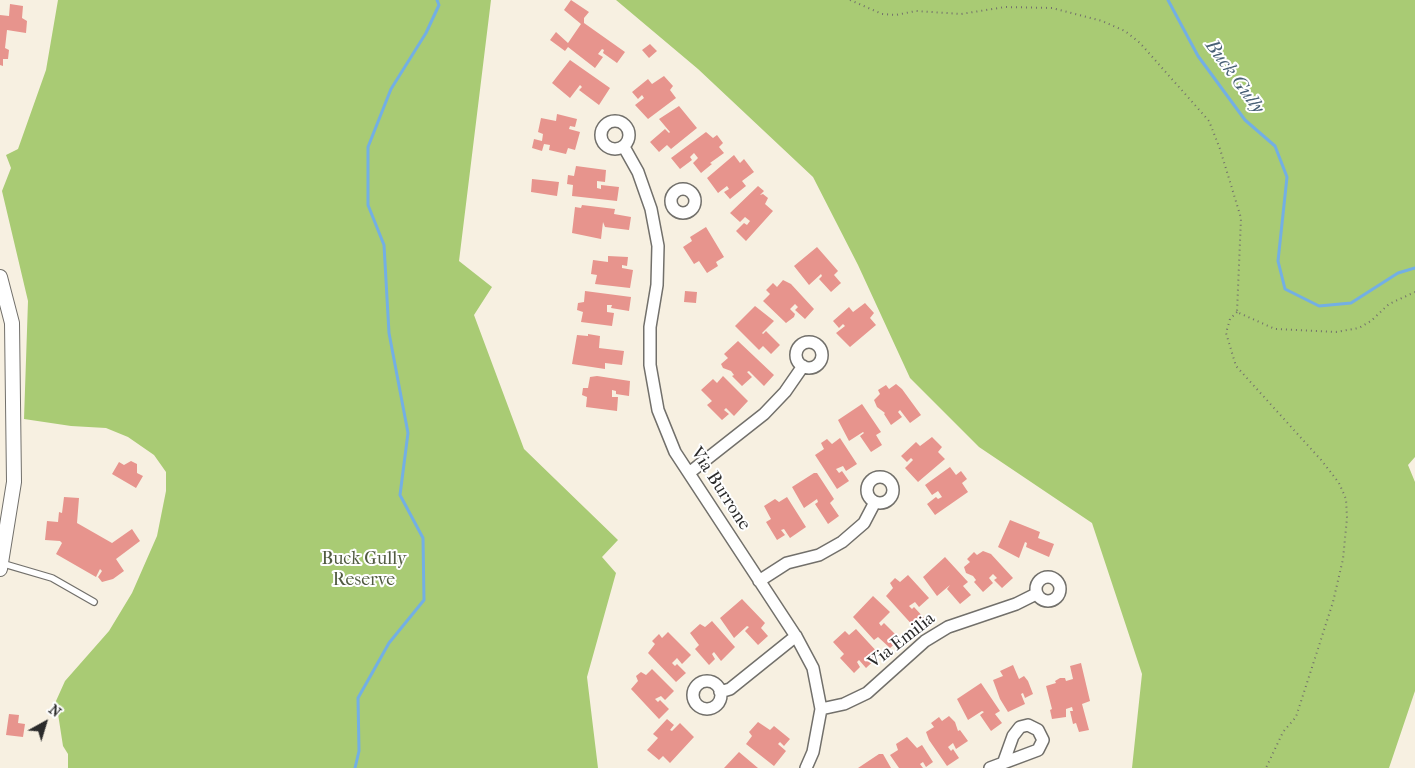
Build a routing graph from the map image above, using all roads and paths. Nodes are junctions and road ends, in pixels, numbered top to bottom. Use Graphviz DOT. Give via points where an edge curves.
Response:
graph roads {
  1 [pos="850,0"];
  2 [pos="624,147"];
  3 [pos="671,205"];
  4 [pos="651,209"];
  5 [pos="0,277"];
  6 [pos="1415,292"];
  7 [pos="1237,312"];
  8 [pos="803,366"];
  9 [pos="689,473"];
  10 [pos="875,502"];
  11 [pos="0,566"];
  12 [pos="759,580"];
  13 [pos="1036,594"];
  14 [pos="94,602"];
  15 [pos="796,636"];
  16 [pos="720,692"];
  17 [pos="821,709"];
  18 [pos="1004,761"];
  19 [pos="806,768"];
  20 [pos="990,768"];
  21 [pos="1266,768"];
  1 -- 7 [label="path" via="882,14 896,15 916,11 961,14 1026,6 1052,8 1081,14 1125,31 1140,43 1209,121 1220,149 1240,218"];
  2 -- 4 [label="street, Via Burrone" via="638,172"];
  3 -- 4 [label="street"];
  4 -- 9 [label="street, Via Burrone" via="658,246 657,285 650,327 650,365 658,410 675,452"];
  5 -- 11 [label="street" via="12,323 14,482"];
  6 -- 7 [label="path" via="1389,304 1359,328 1336,332 1275,329"];
  7 -- 21 [label="path" via="1230,319 1226,333 1236,366 1322,461 1339,483 1346,499 1343,559 1331,610 1296,717 1283,732"];
  8 -- 9 [label="street" via="764,414"];
  9 -- 12 [label="street, Via Burrone"];
  10 -- 12 [label="street" via="864,523 842,542 819,555 787,563"];
  11 -- 14 [label="lane" via="52,578"];
  12 -- 15 [label="street, Via Burrone"];
  13 -- 17 [label="street, Via Emilia" via="948,627 925,641 867,693 844,704"];
  15 -- 16 [label="street" via="730,689"];
  15 -- 17 [label="street, Via Burrone" via="813,668"];
  17 -- 19 [label="street, Via Burrone" via="813,752"];
  18 -- 20 [label="street"];
}
